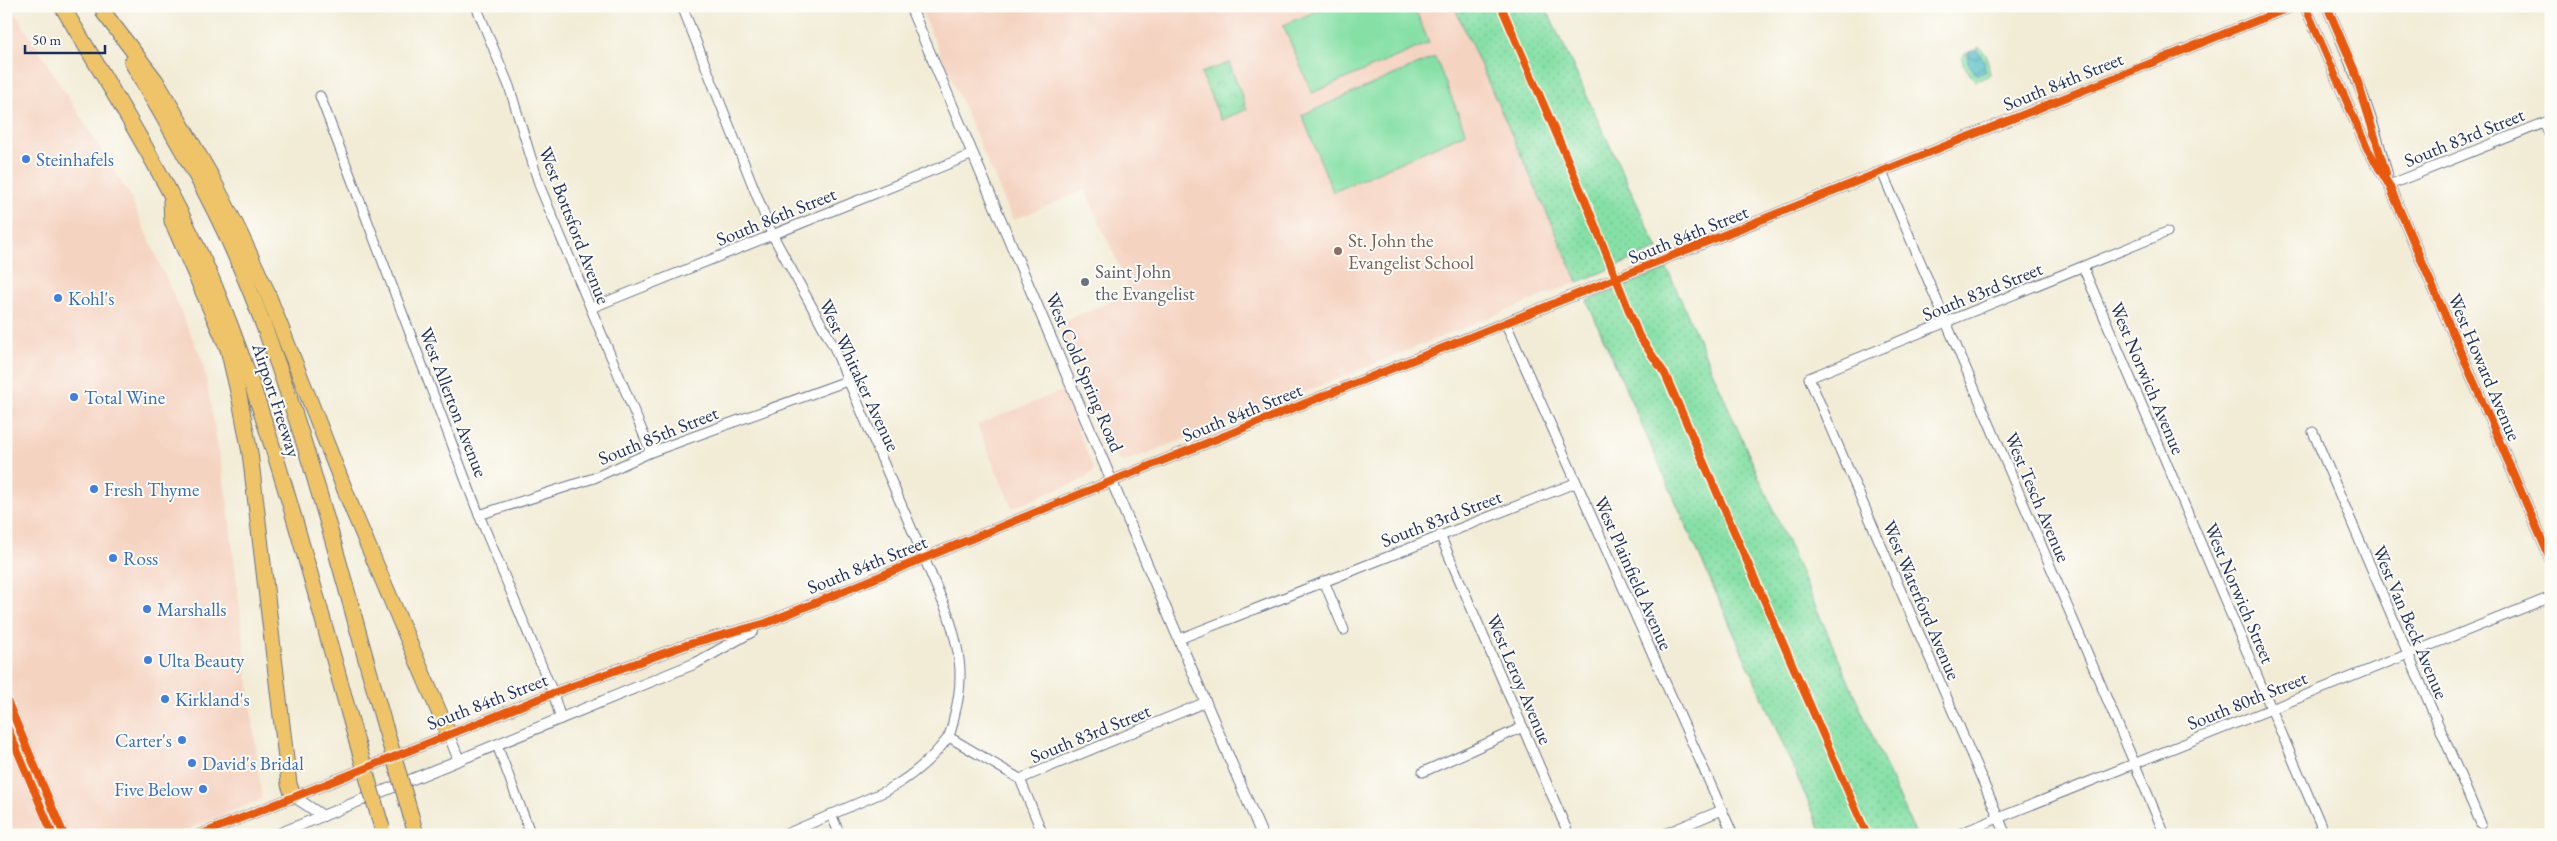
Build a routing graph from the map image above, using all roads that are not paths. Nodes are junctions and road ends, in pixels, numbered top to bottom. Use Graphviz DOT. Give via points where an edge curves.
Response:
graph roads {
  1 [pos="62,6"];
  2 [pos="476,6"];
  3 [pos="682,6"];
  4 [pos="910,6"];
  5 [pos="2293,6"];
  6 [pos="2304,6"];
  7 [pos="2327,6"];
  8 [pos="102,9"];
  9 [pos="320,96"];
  10 [pos="2547,121"];
  11 [pos="2551,138"];
  12 [pos="973,154"];
  13 [pos="1882,172"];
  14 [pos="2389,185"];
  15 [pos="170,193"];
  16 [pos="2167,232"];
  17 [pos="772,234"];
  18 [pos="2083,267"];
  19 [pos="591,308"];
  20 [pos="1946,323"];
  21 [pos="1506,324"];
  22 [pos="1809,378"];
  23 [pos="847,381"];
  24 [pos="2313,432"];
  25 [pos="651,452"];
  26 [pos="1112,481"];
  27 [pos="1575,483"];
  28 [pos="2183,502"];
  29 [pos="480,515"];
  30 [pos="1440,535"];
  31 [pos="924,558"];
  32 [pos="2551,561"];
  33 [pos="1324,581"];
  34 [pos="2551,597"];
  35 [pos="766,623"];
  36 [pos="1344,630"];
  37 [pos="1180,639"];
  38 [pos="2406,654"];
  39 [pos="553,693"];
  40 [pos="6,698"];
  41 [pos="1206,702"];
  42 [pos="2271,708"];
  43 [pos="561,719"];
  44 [pos="6,724"];
  45 [pos="1523,727"];
  46 [pos="448,733"];
  47 [pos="949,737"];
  48 [pos="497,745"];
  49 [pos="459,760"];
  50 [pos="2135,764"];
  51 [pos="1423,772"];
  52 [pos="1020,779"];
  53 [pos="293,796"];
  54 [pos="1722,810"];
  55 [pos="831,814"];
  56 [pos="323,816"];
  57 [pos="1998,818"];
  58 [pos="2481,824"];
  59 [pos="382,831"];
  60 [pos="53,835"];
  61 [pos="64,835"];
  62 [pos="199,835"];
  63 [pos="276,835"];
  64 [pos="416,835"];
  65 [pos="531,835"];
  66 [pos="784,835"];
  67 [pos="840,835"];
  68 [pos="1043,835"];
  69 [pos="1262,835"];
  70 [pos="1569,835"];
  71 [pos="1662,835"];
  72 [pos="1733,835"];
  73 [pos="1956,835"];
  74 [pos="2006,835"];
  75 [pos="2165,835"];
  76 [pos="2325,835"];
  1 -- 15 [label="highway, Airport Freeway"];
  2 -- 19 [label="street, West Bottsford Avenue" via="508,86 540,187"];
  3 -- 17 [label="street, West Whitaker Avenue"];
  4 -- 12 [label="street, West Cold Spring Road"];
  5 -- 13 [label="street, South 84th Street"];
  6 -- 14 [label="street, West Howard Avenue" via="2367,148"];
  7 -- 14 [label="street, West Howard Avenue" via="2354,68"];
  8 -- 46 [label="highway" via="156,81 212,176 237,227"];
  8 -- 64 [label="highway, Airport Freeway, bridge" via="202,186 256,306 298,425"];
  9 -- 29 [label="street, West Allerton Avenue"];
  10 -- 11 [label="street"];
  10 -- 14 [label="street, South 83rd Street"];
  12 -- 17 [label="street, South 86th Street"];
  12 -- 26 [label="street, West Cold Spring Road"];
  13 -- 20 [label="street, West Tesch Avenue"];
  13 -- 21 [label="street, South 84th Street"];
  14 -- 32 [label="street, West Howard Avenue"];
  15 -- 53 [label="highway" via="172,221 228,349 240,400 251,462"];
  15 -- 59 [label="highway, Airport Freeway, bridge" via="229,321 263,418"];
  16 -- 18 [label="street, South 83rd Street"];
  17 -- 19 [label="street, South 86th Street"];
  17 -- 23 [label="street, West Whitaker Avenue" via="834,347"];
  18 -- 20 [label="street, South 83rd Street"];
  18 -- 28 [label="street, West Norwich Avenue"];
  19 -- 25 [label="street, West Bottsford Avenue"];
  20 -- 22 [label="street, South 83rd Street"];
  20 -- 50 [label="street, West Tesch Avenue"];
  21 -- 26 [label="street, South 84th Street"];
  21 -- 27 [label="street, West Plainfield Avenue"];
  22 -- 57 [label="street, West Waterford Avenue"];
  23 -- 25 [label="street, South 85th Street"];
  23 -- 31 [label="street, West Whitaker Avenue"];
  24 -- 38 [label="street, West Van Beck Avenue"];
  25 -- 29 [label="street, South 85th Street" via="594,478"];
  26 -- 31 [label="street, South 84th Street"];
  26 -- 37 [label="street, West Cold Spring Road"];
  27 -- 30 [label="street, South 83rd Street"];
  27 -- 54 [label="street, West Plainfield Avenue"];
  28 -- 42 [label="street, West Norwich Street"];
  29 -- 39 [label="street, West Allerton Avenue"];
  30 -- 33 [label="street, South 83rd Street"];
  30 -- 45 [label="street, West Leroy Avenue"];
  31 -- 35 [label="street, South 84th Street"];
  31 -- 47 [label="street, West Whitaker Avenue" via="959,648 958,705"];
  33 -- 36 [label="street"];
  33 -- 37 [label="street, South 83rd Street"];
  34 -- 38 [label="street, South 80th Street"];
  35 -- 39 [label="street, South 84th Street" via="689,644"];
  35 -- 43 [label="street, South 84th Street" via="696,663"];
  37 -- 41 [label="street, West Cold Spring Road"];
  38 -- 42 [label="street, South 80th Street"];
  38 -- 58 [label="street, West Van Beck Avenue"];
  39 -- 43 [label="street, West Allerton Avenue"];
  39 -- 46 [label="street, South 84th Street"];
  40 -- 61 [label="street"];
  41 -- 52 [label="street, South 83rd Street"];
  41 -- 69 [label="street, West Cold Spring Road"];
  42 -- 50 [label="street, South 80th Street"];
  42 -- 76 [label="street, West Norwich Street"];
  43 -- 48 [label="street, South 84th Street"];
  44 -- 60 [label="street"];
  45 -- 51 [label="street"];
  45 -- 70 [label="street, West Leroy Avenue"];
  46 -- 49 [label="street"];
  46 -- 53 [label="street, South 84th Street"];
  47 -- 52 [label="street, South 83rd Street"];
  47 -- 55 [label="street" via="901,782"];
  48 -- 49 [label="street, South 84th Street"];
  48 -- 65 [label="street"];
  49 -- 56 [label="street, South 84th Street"];
  50 -- 57 [label="street, South 80th Street"];
  50 -- 75 [label="street, West Tesch Avenue"];
  52 -- 68 [label="street"];
  53 -- 56 [label="street"];
  53 -- 62 [label="street, South 84th Street"];
  54 -- 71 [label="street"];
  54 -- 72 [label="street, West Plainfield Avenue"];
  55 -- 66 [label="street"];
  55 -- 67 [label="street"];
  56 -- 63 [label="street, South 84th Street"];
  57 -- 73 [label="street, South 80th Street"];
  57 -- 74 [label="street, West Waterford Avenue"];
}
